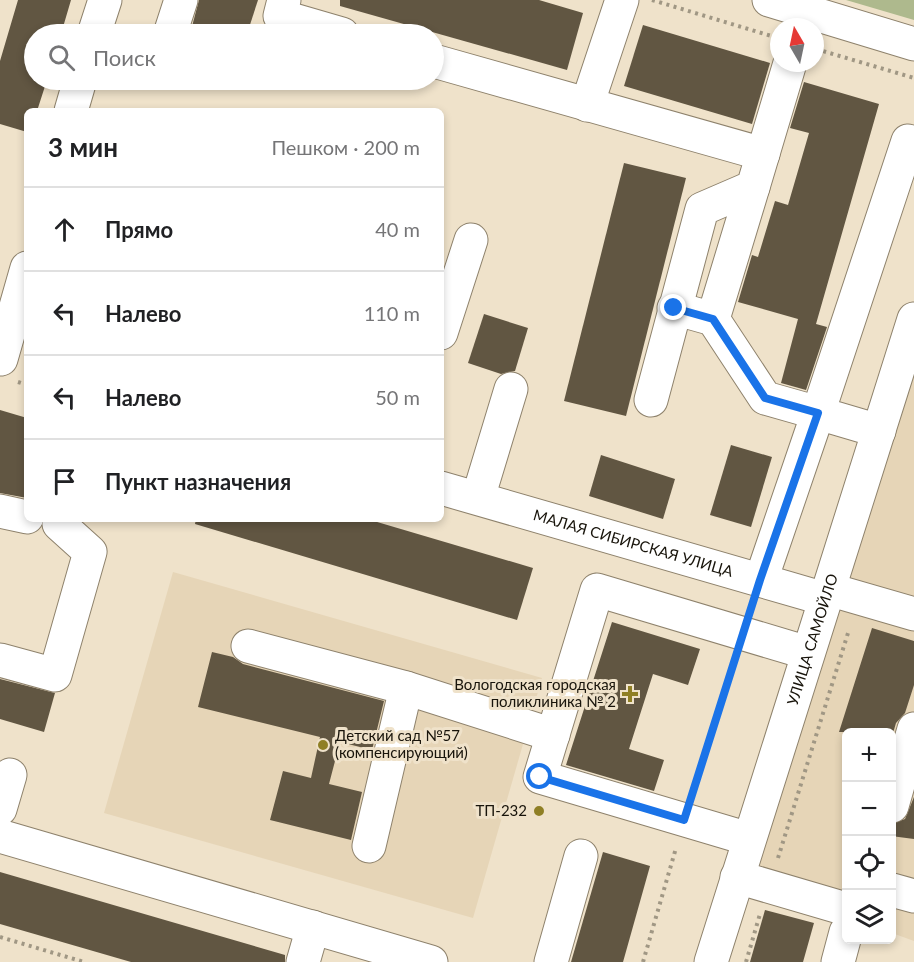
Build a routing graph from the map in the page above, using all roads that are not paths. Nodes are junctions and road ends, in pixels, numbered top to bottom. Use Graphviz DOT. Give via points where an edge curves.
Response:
graph roads {
  1 [pos="105,0"];
  2 [pos="182,0"];
  3 [pos="284,0"];
  4 [pos="622,0"];
  5 [pos="769,0"];
  6 [pos="800,18"];
  7 [pos="97,24"];
  8 [pos="174,24"];
  9 [pos="308,24"];
  10 [pos="824,24"];
  11 [pos="914,44"];
  12 [pos="444,64"];
  13 [pos="787,72"];
  14 [pos="77,90"];
  15 [pos="587,105"];
  16 [pos="72,108"];
  17 [pos="914,143"];
  18 [pos="763,154"];
  19 [pos="753,187"];
  20 [pos="459,252"];
  21 [pos="24,285"];
  22 [pos="674,308"];
  23 [pos="713,319"];
  24 [pos="914,319"];
  25 [pos="444,320"];
  26 [pos="10,362"];
  27 [pos="511,389"];
  28 [pos="651,400"];
  29 [pos="818,413"];
  30 [pos="879,431"];
  31 [pos="444,489"];
  32 [pos="478,498"];
  33 [pos="0,511"];
  34 [pos="24,516"];
  35 [pos="53,522"];
  36 [pos="760,580"];
  37 [pos="827,594"];
  38 [pos="914,614"];
  39 [pos="248,646"];
  40 [pos="808,653"];
  41 [pos="0,660"];
  42 [pos="406,688"];
  43 [pos="914,729"];
  44 [pos="553,735"];
  45 [pos="10,776"];
  46 [pos="896,789"];
  47 [pos="0,809"];
  48 [pos="0,836"];
  49 [pos="749,839"];
  50 [pos="369,846"];
  51 [pos="581,856"];
  52 [pos="737,877"];
  53 [pos="896,892"];
  54 [pos="914,897"];
  55 [pos="842,908"];
  56 [pos="313,927"];
  57 [pos="843,944"];
  58 [pos="303,962"];
  59 [pos="431,962"];
  60 [pos="551,962"];
  61 [pos="711,962"];
  62 [pos="838,962"];
  1 -- 7 [label="street"];
  2 -- 8 [label="street"];
  3 -- 9 [label="street" via="280,16"];
  4 -- 15 [label="street"];
  5 -- 6 [label="street"];
  10 -- 11 [label="street"];
  12 -- 15 [label="street"];
  13 -- 18 [label="street"];
  14 -- 16 [label="street"];
  15 -- 18 [label="street"];
  17 -- 29 [label="street" via="908,141"];
  18 -- 19 [label="street"];
  19 -- 22 [label="street" via="702,209"];
  19 -- 23 [label="street"];
  20 -- 25 [label="street"];
  21 -- 26 [label="street"];
  22 -- 23 [label="street"];
  22 -- 28 [label="street"];
  23 -- 29 [label="street" via="765,398"];
  24 -- 30 [label="street, УЛИЦА САМОЙЛО"];
  27 -- 32 [label="street"];
  29 -- 30 [label="street"];
  29 -- 36 [label="street"];
  30 -- 37 [label="street, УЛИЦА САМОЙЛО"];
  31 -- 32 [label="street, МАЛАЯ СИБИРСКАЯ УЛИЦА"];
  32 -- 36 [label="street, МАЛАЯ СИБИРСКАЯ УЛИЦА"];
  33 -- 34 [label="street"];
  35 -- 41 [label="street" via="90,552 55,675"];
  36 -- 37 [label="street, МАЛАЯ СИБИРСКАЯ УЛИЦА"];
  37 -- 38 [label="street, МАЛАЯ СИБИРСКАЯ УЛИЦА"];
  37 -- 40 [label="street, УЛИЦА САМОЙЛО"];
  39 -- 42 [label="street"];
  40 -- 44 [label="street" via="597,590"];
  40 -- 49 [label="street, УЛИЦА САМОЙЛО"];
  42 -- 44 [label="street"];
  42 -- 50 [label="street"];
  43 -- 46 [label="street"];
  44 -- 49 [label="street" via="540,777"];
  45 -- 47 [label="street"];
  48 -- 56 [label="street"];
  49 -- 52 [label="street, УЛИЦА САМОЙЛО"];
  51 -- 60 [label="street"];
  52 -- 55 [label="street"];
  52 -- 61 [label="street, УЛИЦА САМОЙЛО"];
  53 -- 54 [label="street"];
  56 -- 58 [label="street"];
  56 -- 59 [label="street"];
  57 -- 62 [label="street"];
}
